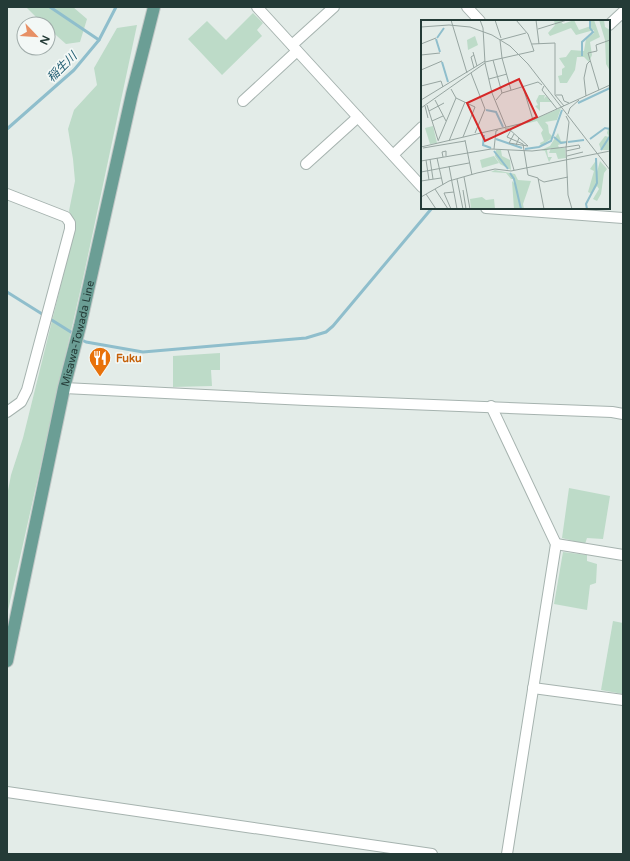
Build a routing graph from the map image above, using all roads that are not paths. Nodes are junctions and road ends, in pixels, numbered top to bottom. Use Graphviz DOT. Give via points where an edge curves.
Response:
graph roads {
  1 [pos="154,7"];
  2 [pos="257,7"];
  3 [pos="334,7"];
  4 [pos="467,7"];
  5 [pos="623,12"];
  6 [pos="479,20"];
  7 [pos="610,24"];
  8 [pos="295,48"];
  9 [pos="243,101"];
  10 [pos="358,117"];
  11 [pos="421,128"];
  12 [pos="393,155"];
  13 [pos="306,164"];
  14 [pos="421,186"];
  15 [pos="7,194"];
  16 [pos="500,209"];
  17 [pos="623,218"];
  18 [pos="64,388"];
  19 [pos="491,406"];
  20 [pos="7,412"];
  21 [pos="623,414"];
  22 [pos="556,544"];
  23 [pos="623,555"];
  24 [pos="7,661"];
  25 [pos="533,688"];
  26 [pos="623,700"];
  27 [pos="7,792"];
  28 [pos="432,854"];
  29 [pos="507,854"];
  1 -- 18 [label="main road, Misawa-Towada Line"];
  2 -- 8 [label="street"];
  3 -- 8 [label="street"];
  4 -- 6 [label="street"];
  5 -- 7 [label="street"];
  8 -- 9 [label="street"];
  8 -- 10 [label="street"];
  10 -- 12 [label="street"];
  10 -- 13 [label="street"];
  11 -- 12 [label="street"];
  12 -- 14 [label="street"];
  15 -- 20 [label="street" via="66,216 70,223 27,390 21,402"];
  16 -- 17 [label="street"];
  18 -- 19 [label="street"];
  18 -- 24 [label="main road, Misawa-Towada Line"];
  19 -- 21 [label="street"];
  19 -- 22 [label="street"];
  22 -- 23 [label="street"];
  22 -- 25 [label="street"];
  25 -- 26 [label="street"];
  25 -- 29 [label="street"];
  27 -- 28 [label="street"];
}
